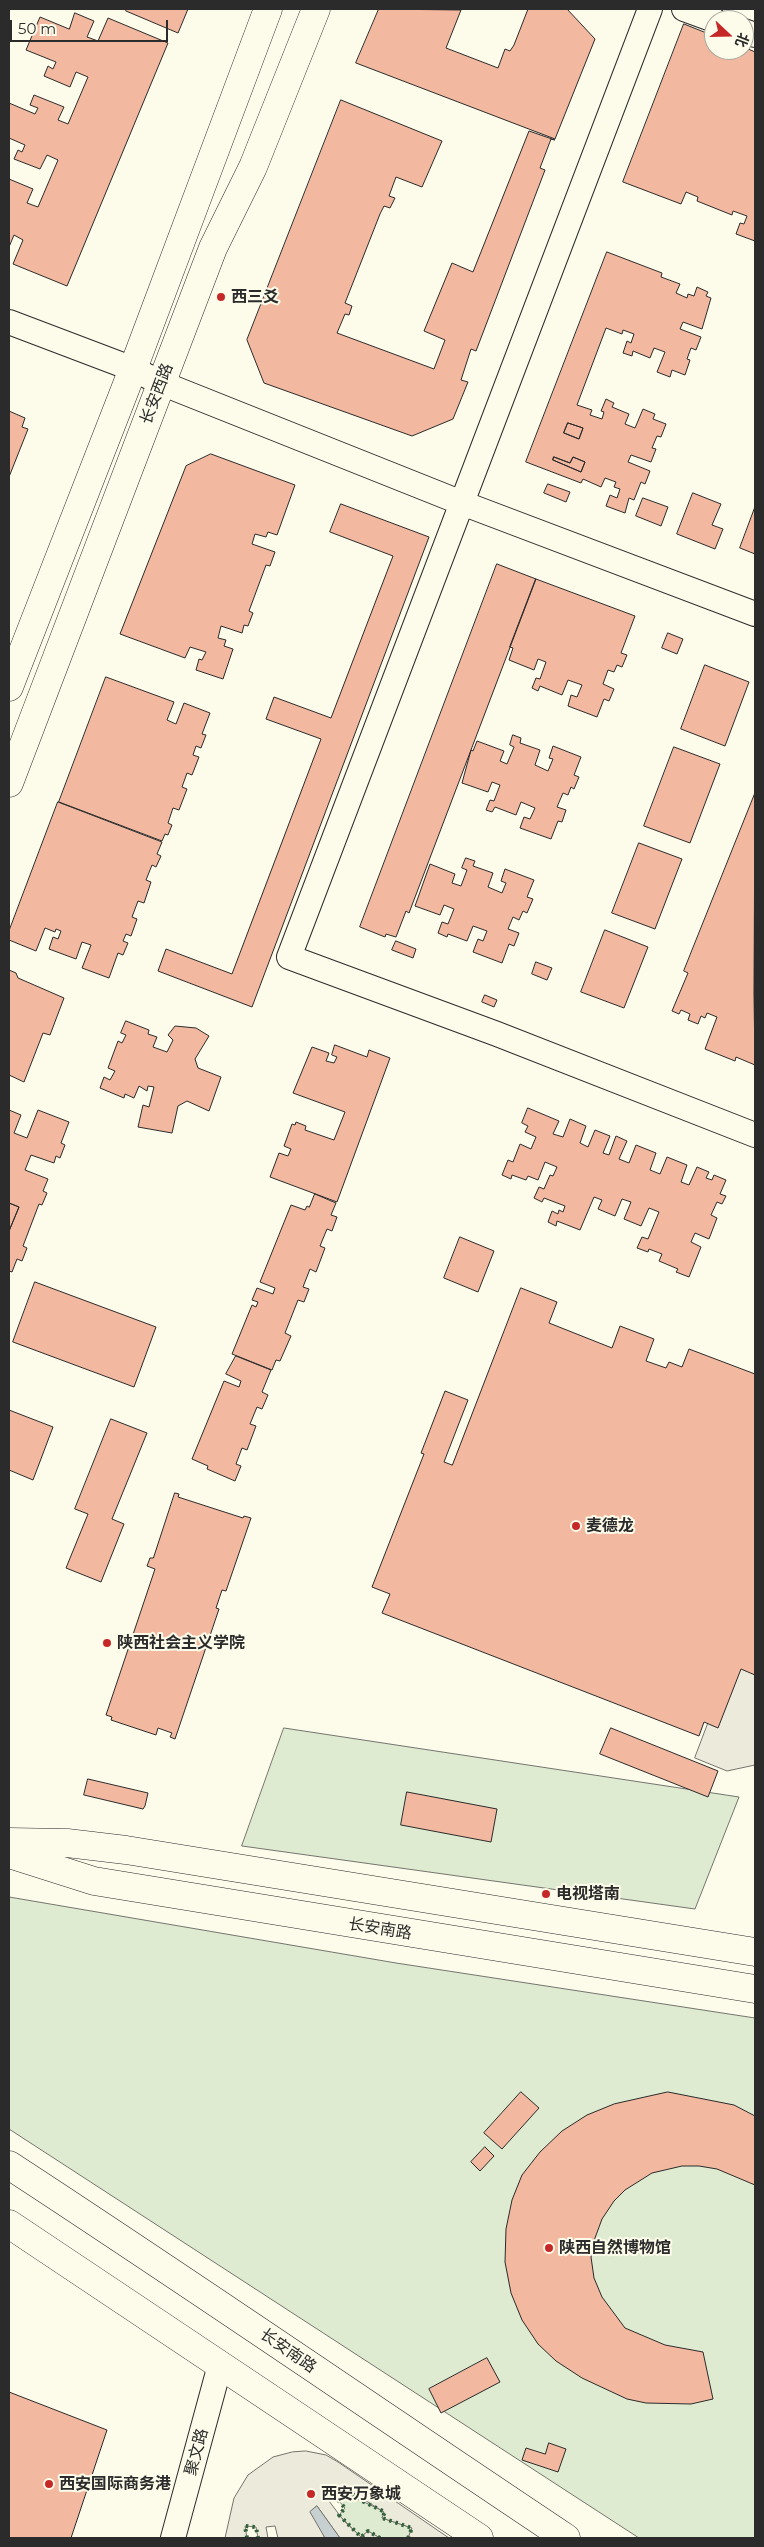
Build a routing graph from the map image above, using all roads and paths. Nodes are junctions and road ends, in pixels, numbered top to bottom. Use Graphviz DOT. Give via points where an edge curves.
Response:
graph roads {
  1 [pos="268,9"];
  2 [pos="316,9"];
  3 [pos="650,9"];
  4 [pos="684,9"];
  5 [pos="704,16"];
  6 [pos="9,322"];
  7 [pos="133,369"];
  8 [pos="162,383"];
  9 [pos="462,503"];
  10 [pos="755,614"];
  11 [pos="9,687"];
  12 [pos="9,783"];
  13 [pos="755,1135"];
  14 [pos="9,1842"];
  15 [pos="9,1854"];
  16 [pos="755,1952"];
  17 [pos="755,1989"];
  18 [pos="9,2166"];
  19 [pos="9,2224"];
  20 [pos="220,2365"];
  21 [pos="174,2538"];
  22 [pos="479,2538"];
  23 [pos="566,2538"];
  1 -- 7 [label="main road, 长安西路"];
  2 -- 8 [label="main road, 长安西路" via="252,168 213,248"];
  3 -- 9 [label="street"];
  4 -- 5 [label="street"];
  6 -- 7 [label="street"];
  7 -- 8 [label="street"];
  7 -- 11 [label="main road, 长安西路"];
  8 -- 9 [label="street"];
  8 -- 12 [label="main road, 长安西路"];
  9 -- 10 [label="street"];
  9 -- 13 [label="street" via="289,957"];
  14 -- 16 [label="main road" via="67,1843 126,1850"];
  15 -- 17 [label="main road, 长安南路" via="94,1881"];
  18 -- 23 [label="main road, 长安南路" via="187,2281"];
  19 -- 20 [label="main road"];
  20 -- 21 [label="street, 聚文路"];
  20 -- 22 [label="main road"];
}
